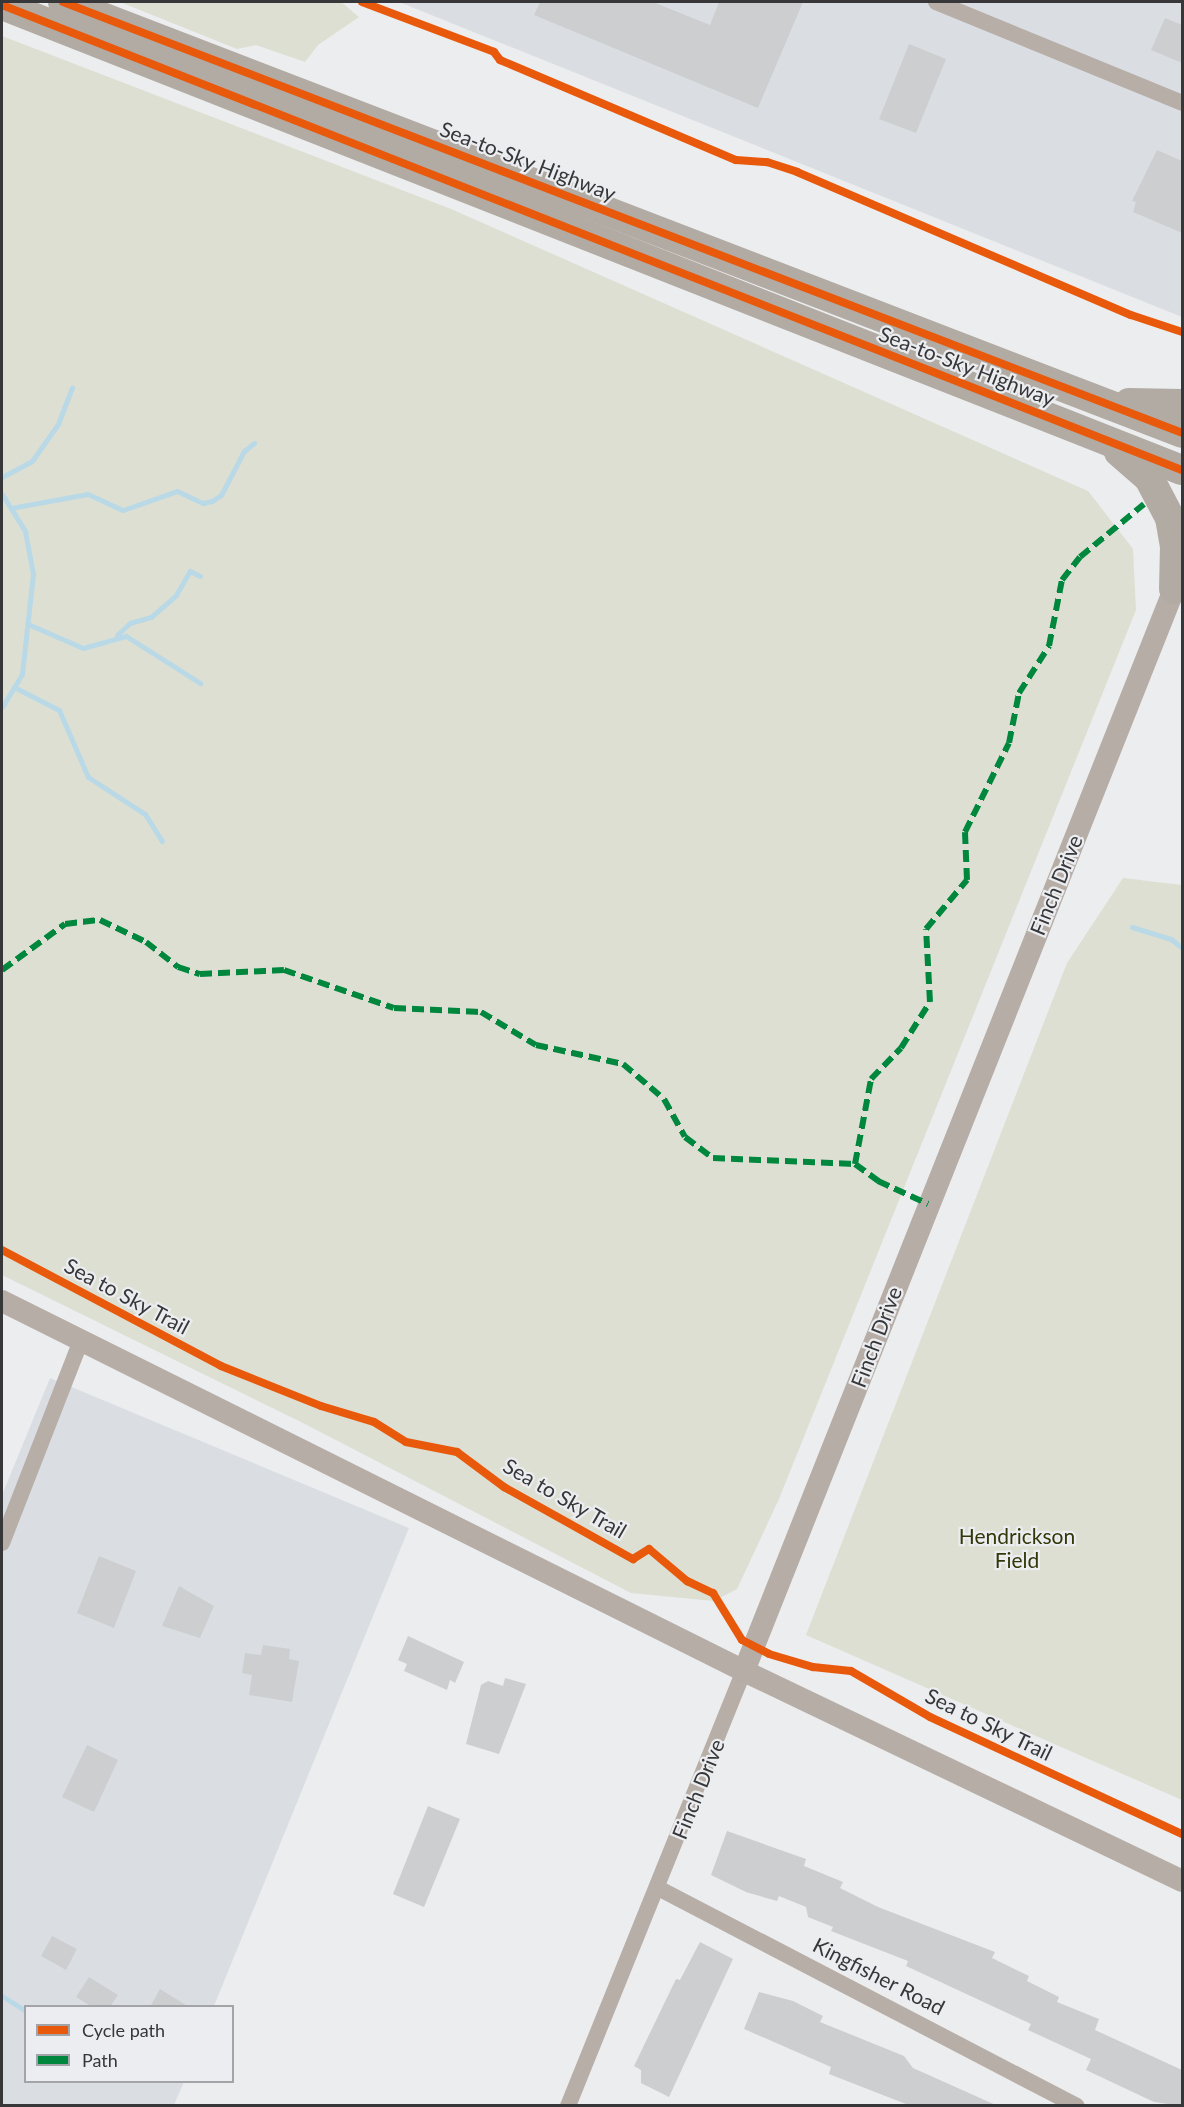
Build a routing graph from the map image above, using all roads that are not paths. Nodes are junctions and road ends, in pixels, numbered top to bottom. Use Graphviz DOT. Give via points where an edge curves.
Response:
graph roads {
  1 [pos="63,2"];
  2 [pos="936,2"];
  3 [pos="2,5"];
  4 [pos="1182,103"];
  5 [pos="1090,397"];
  6 [pos="1182,404"];
  7 [pos="1182,433"];
  8 [pos="1091,434"];
  9 [pos="1182,470"];
  10 [pos="1180,579"];
  11 [pos="2,1301"];
  12 [pos="81,1340"];
  13 [pos="2,1543"];
  14 [pos="744,1671"];
  15 [pos="1182,1881"];
  16 [pos="658,1888"];
  17 [pos="568,2106"];
  18 [pos="1077,2106"];
  1 -- 5 [label="highway, Sea-to-Sky Highway"];
  2 -- 4 [label="street"];
  3 -- 8 [label="highway, Sea-to-Sky Highway"];
  5 -- 6 [label="highway" via="1148,406"];
  5 -- 7 [label="highway, Sea-to-Sky Highway"];
  8 -- 9 [label="highway, Sea-to-Sky Highway"];
  8 -- 10 [label="highway" via="1134,462 1161,496"];
  10 -- 14 [label="street, Finch Drive"];
  11 -- 12 [label="street"];
  12 -- 13 [label="street"];
  12 -- 14 [label="street"];
  14 -- 15 [label="street"];
  14 -- 16 [label="street, Finch Drive"];
  16 -- 17 [label="street, Finch Drive"];
  16 -- 18 [label="street, Kingfisher Road"];
}
